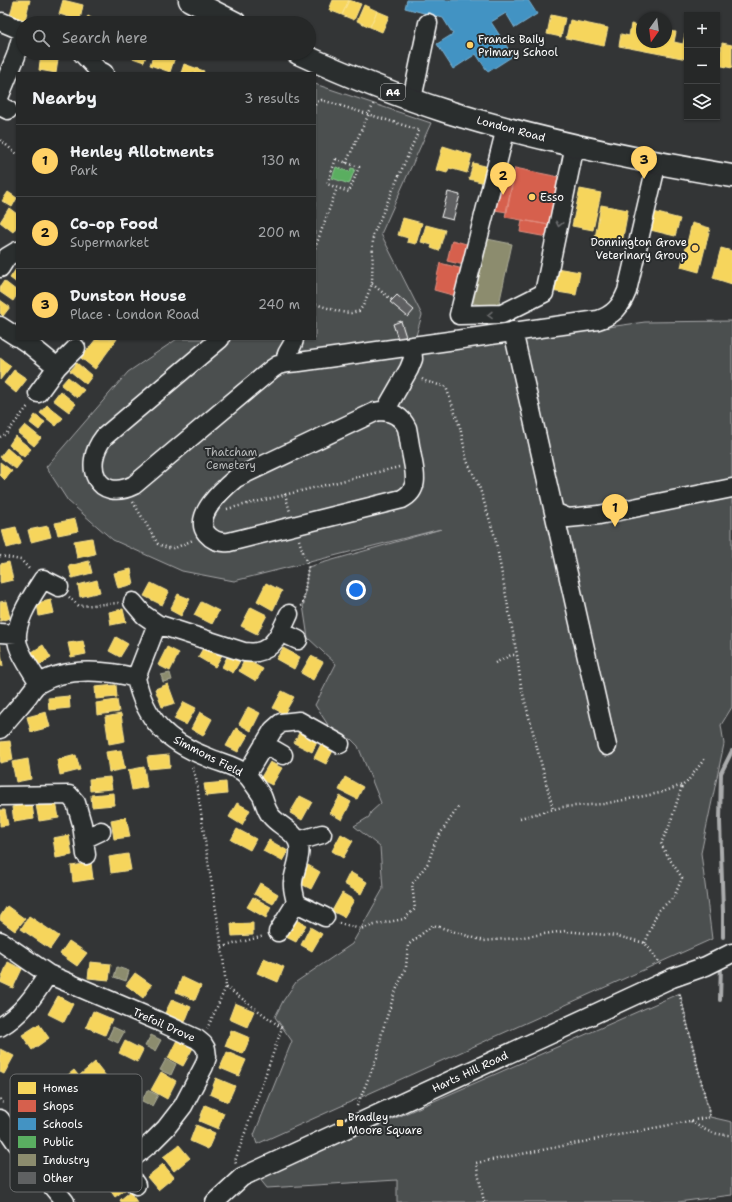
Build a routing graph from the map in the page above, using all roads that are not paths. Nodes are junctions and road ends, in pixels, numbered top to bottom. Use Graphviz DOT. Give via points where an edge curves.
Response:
graph roads {
  1 [pos="190,0"];
  2 [pos="221,16"];
  3 [pos="2,22"];
  4 [pos="428,22"];
  5 [pos="16,28"];
  6 [pos="16,56"];
  7 [pos="89,60"];
  8 [pos="309,60"];
  9 [pos="102,72"];
  10 [pos="412,99"];
  11 [pos="3,104"];
  12 [pos="506,128"];
  13 [pos="576,145"];
  14 [pos="657,162"];
  15 [pos="732,176"];
  16 [pos="0,326"];
  17 [pos="513,331"];
  18 [pos="16,336"];
  19 [pos="22,340"];
  20 [pos="219,340"];
  21 [pos="294,340"];
  22 [pos="412,346"];
  23 [pos="76,348"];
  24 [pos="288,363"];
  25 [pos="57,367"];
  26 [pos="396,391"];
  27 [pos="38,393"];
  28 [pos="385,411"];
  29 [pos="405,423"];
  30 [pos="732,488"];
  31 [pos="554,512"];
  32 [pos="59,587"];
  33 [pos="133,602"];
  34 [pos="289,614"];
  35 [pos="157,624"];
  36 [pos="281,632"];
  37 [pos="9,634"];
  38 [pos="298,640"];
  39 [pos="136,678"];
  40 [pos="39,683"];
  41 [pos="0,729"];
  42 [pos="264,744"];
  43 [pos="340,744"];
  44 [pos="607,746"];
  45 [pos="283,755"];
  46 [pos="246,774"];
  47 [pos="0,796"];
  48 [pos="101,831"];
  49 [pos="322,834"];
  50 [pos="298,841"];
  51 [pos="296,903"];
  52 [pos="325,917"];
  53 [pos="278,932"];
  54 [pos="0,941"];
  55 [pos="731,954"];
  56 [pos="48,974"];
  57 [pos="0,1028"];
  58 [pos="0,1119"];
  59 [pos="10,1134"];
  60 [pos="142,1150"];
  61 [pos="57,1192"];
  62 [pos="65,1202"];
  63 [pos="217,1202"];
  1 -- 2 [label="main road"];
  3 -- 5 [label="street"];
  4 -- 10 [label="street"];
  6 -- 11 [label="street"];
  7 -- 9 [label="street"];
  8 -- 10 [label="main road, London Road / A4" via="375,100"];
  10 -- 12 [label="main road, London Road / A4"];
  12 -- 13 [label="main road, London Road / A4"];
  13 -- 12 [label="street, one-way" via="544,293 502,314 459,315"];
  13 -- 14 [label="main road, London Road / A4"];
  14 -- 15 [label="main road, London Road / A4"];
  14 -- 17 [label="street" via="627,291 618,308 612,314 598,320"];
  16 -- 18 [label="street"];
  17 -- 22 [label="street"];
  17 -- 31 [label="street"];
  19 -- 25 [label="street"];
  20 -- 24 [label="street" via="104,437 93,461 94,473 99,482 116,490 128,488 141,480 272,369"];
  21 -- 24 [label="street" via="285,358"];
  22 -- 24 [label="street"];
  22 -- 26 [label="street" via="413,359"];
  23 -- 25 [label="street"];
  25 -- 27 [label="street"];
  26 -- 28 [label="street"];
  26 -- 29 [label="street"];
  28 -- 29 [label="street" via="398,416"];
  28 -- 29 [label="street" via="375,412 236,478 219,494 204,514 204,531 220,542 234,541 402,499 412,492 416,476"];
  30 -- 31 [label="street" via="599,515 568,518"];
  31 -- 44 [label="street"];
  32 -- 37 [label="street" via="38,577 24,612"];
  33 -- 35 [label="street" via="144,615"];
  34 -- 36 [label="street"];
  35 -- 36 [label="street" via="244,652 258,652 267,648"];
  35 -- 39 [label="street"];
  36 -- 38 [label="street"];
  37 -- 40 [label="street" via="18,643"];
  39 -- 40 [label="street" via="122,674 75,672"];
  39 -- 46 [label="street, Simmons Field" via="139,694 149,713 173,740"];
  40 -- 41 [label="street"];
  42 -- 43 [label="street" via="273,730 281,723 290,721 299,721"];
  42 -- 45 [label="street"];
  42 -- 46 [label="street"];
  46 -- 50 [label="street, Simmons Field" via="261,794 269,814"];
  47 -- 48 [label="street" via="69,795 76,803 85,847"];
  49 -- 50 [label="street"];
  50 -- 51 [label="street" via="299,853 292,883"];
  51 -- 52 [label="street"];
  51 -- 53 [label="street"];
  54 -- 56 [label="street, Trefoil Drove"];
  55 -- 63 [label="street, Harts Hill Road" via="672,978 242,1177"];
  56 -- 57 [label="street" via="33,998"];
  56 -- 60 [label="street, Trefoil Drove" via="158,1021 200,1042 206,1049 207,1057 201,1073 183,1106 166,1128"];
  58 -- 59 [label="street"];
  61 -- 62 [label="street"];
}
